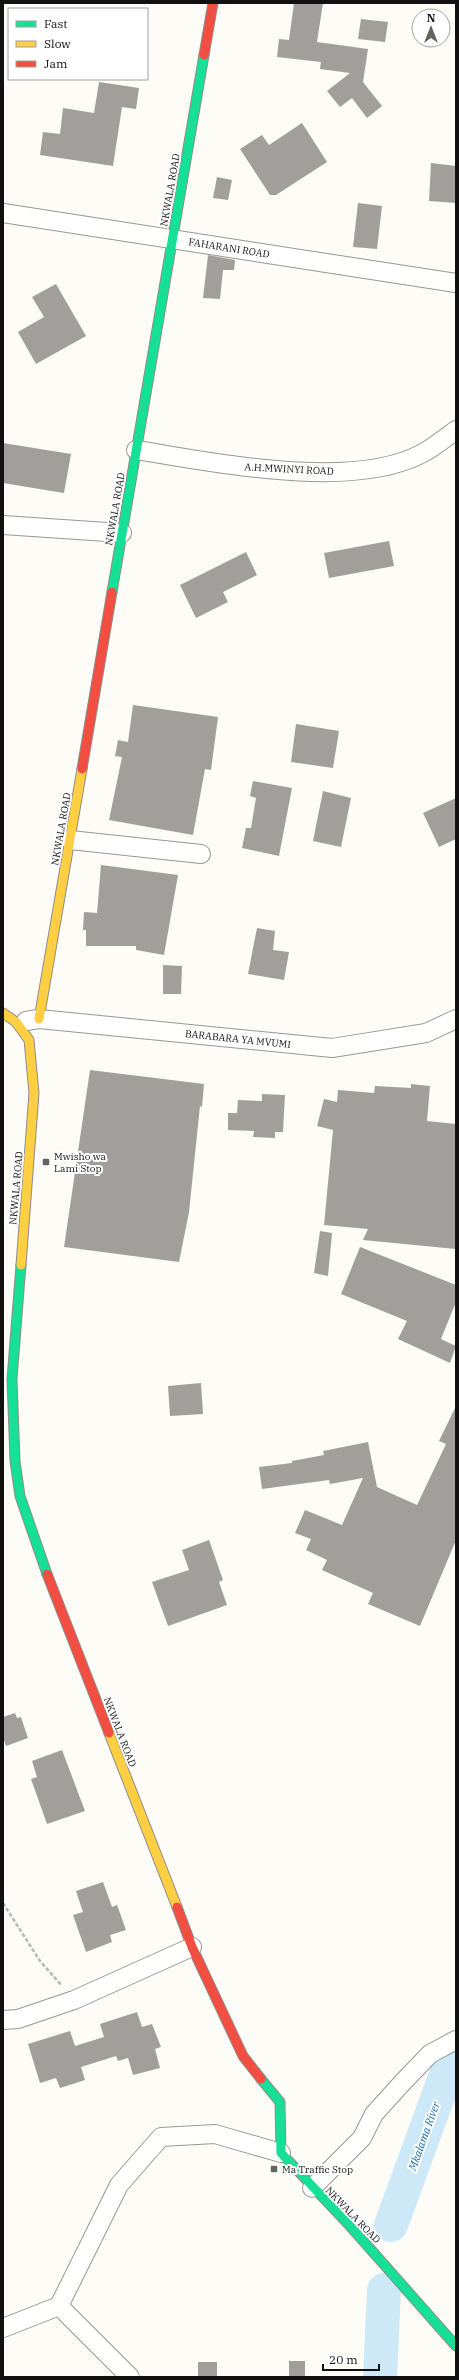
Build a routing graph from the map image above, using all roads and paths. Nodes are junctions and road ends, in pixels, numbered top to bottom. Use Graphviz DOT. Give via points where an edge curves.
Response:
graph roads {
  1 [pos="213,3"];
  2 [pos="3,213"];
  3 [pos="172,239"];
  4 [pos="456,283"];
  5 [pos="456,430"];
  6 [pos="136,450"];
  7 [pos="3,525"];
  8 [pos="122,533"];
  9 [pos="70,840"];
  10 [pos="201,854"];
  11 [pos="39,1019"];
  12 [pos="456,1020"];
  13 [pos="15,1024"];
  14 [pos="7,1380"];
  15 [pos="3,1903"];
  16 [pos="192,1946"];
  17 [pos="74,2000"];
  18 [pos="3,2020"];
  19 [pos="456,2040"];
  20 [pos="281,2153"];
  21 [pos="312,2188"];
  22 [pos="59,2306"];
  23 [pos="3,2328"];
  24 [pos="456,2346"];
  25 [pos="130,2377"];
  1 -- 3 [label="street, NKWALA ROAD"];
  2 -- 3 [label="street, FAHARANI ROAD"];
  3 -- 4 [label="street, FAHARANI ROAD"];
  3 -- 6 [label="street, NKWALA ROAD"];
  5 -- 6 [label="street, A.H.MWINYI ROAD" via="421,454 382,467 328,473 234,465"];
  6 -- 8 [label="street, NKWALA ROAD"];
  7 -- 8 [label="street"];
  8 -- 9 [label="street, NKWALA ROAD"];
  9 -- 10 [label="street"];
  9 -- 11 [label="street, NKWALA ROAD"];
  11 -- 12 [label="street, BARABARA YA MVUMI" via="332,1048 426,1033"];
  11 -- 13 [label="street, BARABARA YA MVUMI"];
  13 -- 14 [label="street, NKWALA ROAD" via="32,1058 34,1093"];
  14 -- 16 [label="street, NKWALA ROAD" via="20,1496 35,1543"];
  15 -- 17 [label="path" via="40,1961"];
  16 -- 17 [label="street"];
  16 -- 20 [label="street, NKWALA ROAD" via="242,2056 280,2102"];
  17 -- 18 [label="street" via="18,2019"];
  19 -- 21 [label="street" via="430,2054 374,2114 362,2138"];
  20 -- 21 [label="street, NKWALA ROAD"];
  20 -- 22 [label="street" via="215,2134 161,2137 118,2185"];
  21 -- 24 [label="street, NKWALA ROAD" via="350,2226"];
  22 -- 23 [label="street"];
  22 -- 25 [label="street"];
}
